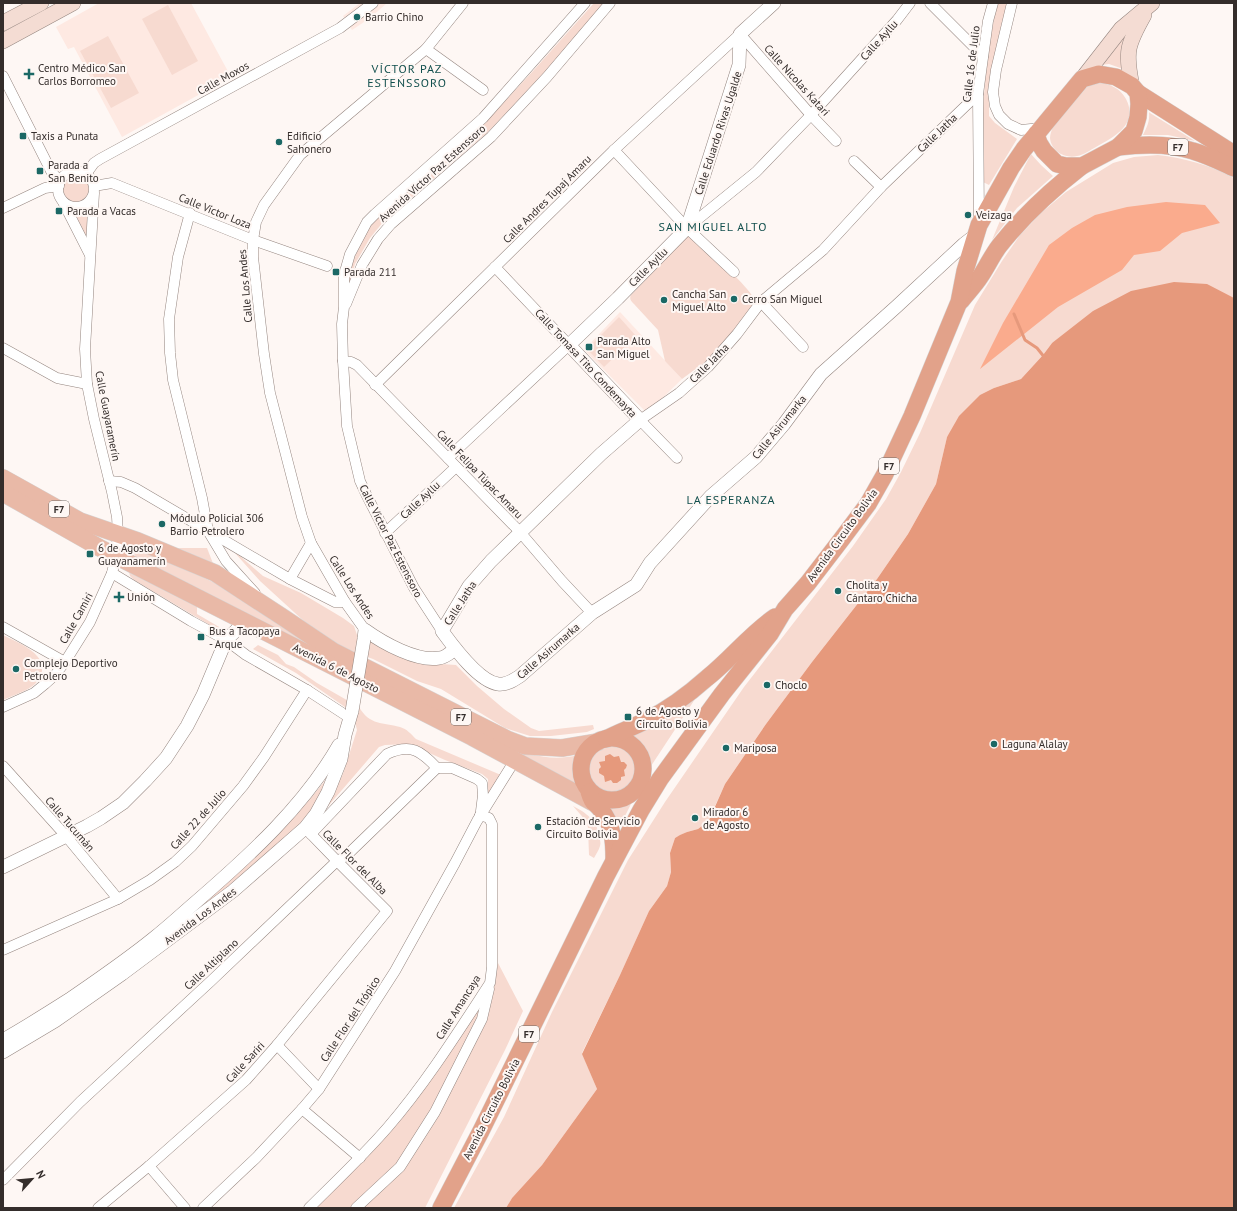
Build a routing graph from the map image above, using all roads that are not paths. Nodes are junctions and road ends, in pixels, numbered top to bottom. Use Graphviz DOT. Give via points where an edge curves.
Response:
graph roads {
  1 [pos="41,3"];
  2 [pos="73,3"];
  3 [pos="373,3"];
  4 [pos="463,3"];
  5 [pos="585,3"];
  6 [pos="610,3"];
  7 [pos="774,3"];
  8 [pos="910,3"];
  9 [pos="930,3"];
  10 [pos="992,3"];
  11 [pos="1012,3"];
  12 [pos="1150,4"];
  13 [pos="3,24"];
  14 [pos="740,34"];
  15 [pos="3,41"];
  16 [pos="426,49"];
  17 [pos="983,56"];
  18 [pos="3,76"];
  19 [pos="1082,79"];
  20 [pos="1135,89"];
  21 [pos="482,90"];
  22 [pos="978,94"];
  23 [pos="811,115"];
  24 [pos="1039,131"];
  25 [pos="836,141"];
  26 [pos="1118,147"];
  27 [pos="614,150"];
  28 [pos="1234,154"];
  29 [pos="854,161"];
  30 [pos="1082,166"];
  31 [pos="1234,168"];
  32 [pos="86,174"];
  33 [pos="59,184"];
  34 [pos="881,187"];
  35 [pos="94,190"];
  36 [pos="63,202"];
  37 [pos="3,208"];
  38 [pos="190,213"];
  39 [pos="687,228"];
  40 [pos="978,229"];
  41 [pos="253,240"];
  42 [pos="90,255"];
  43 [pos="328,266"];
  44 [pos="495,267"];
  45 [pos="734,272"];
  46 [pos="761,302"];
  47 [pos="960,302"];
  48 [pos="344,307"];
  49 [pos="569,345"];
  50 [pos="803,347"];
  51 [pos="3,348"];
  52 [pos="342,361"];
  53 [pos="87,384"];
  54 [pos="376,385"];
  55 [pos="640,420"];
  56 [pos="448,458"];
  57 [pos="677,458"];
  58 [pos="456,466"];
  59 [pos="3,478"];
  60 [pos="109,481"];
  61 [pos="3,493"];
  62 [pos="208,531"];
  63 [pos="520,532"];
  64 [pos="385,533"];
  65 [pos="118,534"];
  66 [pos="310,544"];
  67 [pos="116,556"];
  68 [pos="112,573"];
  69 [pos="290,579"];
  70 [pos="345,602"];
  71 [pos="785,610"];
  72 [pos="592,613"];
  73 [pos="284,618"];
  74 [pos="245,622"];
  75 [pos="3,627"];
  76 [pos="442,631"];
  77 [pos="365,634"];
  78 [pos="226,640"];
  79 [pos="455,649"];
  80 [pos="65,662"];
  81 [pos="511,682"];
  82 [pos="307,690"];
  83 [pos="3,707"];
  84 [pos="351,714"];
  85 [pos="345,735"];
  86 [pos="602,740"];
  87 [pos="515,760"];
  88 [pos="3,766"];
  89 [pos="437,768"];
  90 [pos="644,770"];
  91 [pos="660,779"];
  92 [pos="645,789"];
  93 [pos="628,796"];
  94 [pos="596,797"];
  95 [pos="641,810"];
  96 [pos="480,815"];
  97 [pos="308,831"];
  98 [pos="66,836"];
  99 [pos="614,859"];
  100 [pos="337,861"];
  101 [pos="3,867"];
  102 [pos="118,899"];
  103 [pos="387,912"];
  104 [pos="3,950"];
  105 [pos="490,983"];
  106 [pos="3,1040"];
  107 [pos="277,1045"];
  108 [pos="3,1052"];
  109 [pos="319,1089"];
  110 [pos="302,1109"];
  111 [pos="360,1158"];
  112 [pos="149,1166"];
  113 [pos="3,1180"];
  114 [pos="98,1208"];
  115 [pos="185,1208"];
  116 [pos="203,1208"];
  117 [pos="309,1208"];
  118 [pos="356,1208"];
  119 [pos="441,1208"];
  1 -- 13 [label="main road"];
  2 -- 15 [label="main road"];
  3 -- 32 [label="street, Calle Moxos" via="340,28 100,159"];
  4 -- 16 [label="street, Calle Los Andes"];
  5 -- 48 [label="street, Avenida Víctor Paz Estenssoro" via="475,126 367,222 350,254 344,275"];
  6 -- 48 [label="street, Avenida Víctor Paz Estenssoro" via="547,77 491,137 391,224 362,265"];
  7 -- 14 [label="street"];
  8 -- 23 [label="street, Calle Ayllu"];
  9 -- 17 [label="street"];
  10 -- 17 [label="street, Calle 16 de Julio"];
  11 -- 24 [label="street" via="996,70 995,106 999,115 1008,124 1021,130"];
  12 -- 19 [label="main road, F7" via="1121,29"];
  12 -- 20 [label="main road, F7" via="1129,47 1128,60"];
  14 -- 23 [label="street, Calle Nicolas Katari"];
  14 -- 27 [label="street, Calle Andres Tupaj Amaru"];
  14 -- 39 [label="street, Calle Eduardo Rivas Ugalde" via="739,65"];
  16 -- 21 [label="street"];
  16 -- 41 [label="street, Calle Los Andes" via="300,155 264,205 256,222"];
  17 -- 22 [label="street, Calle 16 de Julio"];
  18 -- 33 [label="street"];
  19 -- 20 [label="highway, F7" via="1107,74"];
  19 -- 24 [label="highway, F7"];
  20 -- 26 [label="highway, F7" via="1140,104 1137,125"];
  20 -- 28 [label="highway, F7"];
  22 -- 34 [label="street, Calle Jatha"];
  22 -- 40 [label="street, Calle 16 de Julio"];
  23 -- 25 [label="street, Calle Nicolas Katari"];
  23 -- 39 [label="street, Calle Ayllu" via="756,172"];
  24 -- 30 [label="highway" via="1039,143 1057,164"];
  24 -- 40 [label="highway, Avenida Circuito Bolivia / F7" via="1011,168"];
  26 -- 30 [label="highway, F7"];
  26 -- 31 [label="highway, F7" via="1143,144 1177,147 1194,151"];
  27 -- 39 [label="street"];
  27 -- 44 [label="street, Calle Andres Tupaj Amaru"];
  29 -- 34 [label="street"];
  30 -- 47 [label="highway, Avenida Circuito Bolivia / F7" via="1042,198 1017,225"];
  32 -- 33 [label="street" via="72,172 64,176"];
  32 -- 35 [label="street" via="91,179"];
  33 -- 36 [label="street"];
  33 -- 37 [label="street"];
  34 -- 46 [label="street, Calle Jatha" via="823,250"];
  35 -- 36 [label="street" via="89,202 82,206 70,206"];
  35 -- 38 [label="street, Calle Víctor Loza" via="112,183"];
  35 -- 42 [label="street, Calle Guayaramerín"];
  36 -- 42 [label="street"];
  38 -- 41 [label="street, Calle Víctor Loza"];
  38 -- 62 [label="street" via="178,257 169,319 170,353 173,380"];
  39 -- 45 [label="street"];
  39 -- 49 [label="street, Calle Ayllu"];
  40 -- 47 [label="highway, Avenida Circuito Bolivia / F7" via="965,271"];
  40 -- 72 [label="street, Calle Asirumarka" via="821,374 756,457 711,496 650,563 636,584"];
  41 -- 43 [label="street, Calle Víctor Loza"];
  41 -- 66 [label="street, Calle Los Andes" via="270,393"];
  42 -- 53 [label="street, Calle Guayaramerín" via="85,349"];
  44 -- 49 [label="street, Calle Tomasa Tito Condemayta"];
  44 -- 54 [label="street, Calle Andres Tupaj Amaru"];
  46 -- 50 [label="street"];
  46 -- 55 [label="street, Calle Jatha" via="708,367 679,393"];
  47 -- 71 [label="highway, Avenida Circuito Bolivia / F7" via="912,416 868,504"];
  48 -- 52 [label="street, Calle Víctor Paz Estenssoro"];
  49 -- 55 [label="street, Calle Tomasa Tito Condemayta"];
  49 -- 56 [label="street, Calle Ayllu"];
  51 -- 53 [label="street" via="57,378"];
  52 -- 54 [label="street, Calle Felipa Túpac Amaru" via="357,365"];
  52 -- 64 [label="street, Calle Víctor Paz Estenssoro" via="347,426 360,481"];
  53 -- 60 [label="street, Calle Guayaramerín"];
  54 -- 56 [label="street, Calle Felipa Túpac Amaru"];
  55 -- 57 [label="street, Calle Tomasa Tito Condemayta"];
  55 -- 63 [label="street, Calle Jatha"];
  56 -- 58 [label="street, Calle Felipa Túpac Amaru"];
  58 -- 63 [label="street, Calle Felipa Túpac Amaru"];
  58 -- 64 [label="street, Calle Ayllu"];
  59 -- 65 [label="main road, Avenida 6 de Agosto / F7" via="80,521"];
  60 -- 62 [label="street" via="121,482 135,488"];
  60 -- 65 [label="street, Calle Guayaramerín"];
  61 -- 67 [label="main road, Avenida 6 de Agosto / F7"];
  62 -- 69 [label="street"];
  62 -- 73 [label="street" via="226,562 254,592"];
  63 -- 72 [label="street, Calle Felipa Túpac Amaru"];
  63 -- 76 [label="street, Calle Jatha" via="469,586"];
  64 -- 76 [label="street, Calle Víctor Paz Estenssoro" via="414,588"];
  65 -- 67 [label="street, Calle Guayaramerín"];
  65 -- 73 [label="main road, Avenida 6 de Agosto / F7" via="215,573"];
  66 -- 69 [label="street"];
  66 -- 70 [label="street, Calle Los Andes"];
  67 -- 68 [label="street, Calle Camiri"];
  67 -- 74 [label="main road, Avenida 6 de Agosto / F7"];
  68 -- 78 [label="street"];
  68 -- 80 [label="street, Calle Camiri" via="90,622"];
  69 -- 70 [label="street" via="335,602"];
  70 -- 77 [label="street, Calle Los Andes"];
  71 -- 86 [label="highway, Avenida Circuito Bolivia / F7" via="764,625 722,665 672,706"];
  71 -- 91 [label="highway, Avenida Circuito Bolivia / F7" via="770,634"];
  72 -- 81 [label="street, Calle Asirumarka"];
  73 -- 86 [label="main road, Avenida 6 de Agosto / F7" via="333,651 509,740 525,746 562,748"];
  74 -- 78 [label="street"];
  74 -- 87 [label="main road, Avenida 6 de Agosto / F7"];
  75 -- 80 [label="street"];
  76 -- 79 [label="street, Calle Víctor Paz Estenssoro"];
  77 -- 79 [label="street" via="426,659 441,658"];
  77 -- 84 [label="street, Avenida Los Andes, bridge"];
  78 -- 82 [label="street" via="246,655"];
  78 -- 98 [label="street" via="203,695 166,758 123,803"];
  79 -- 81 [label="street, Calle Víctor Paz Estenssoro" via="480,675 497,684"];
  80 -- 83 [label="street, Calle Camiri" via="55,675 34,693"];
  82 -- 84 [label="street"];
  82 -- 102 [label="street, Calle 22 de Julio" via="243,786 192,846 169,867"];
  84 -- 85 [label="street, Avenida Los Andes"];
  85 -- 97 [label="street, Avenida Los Andes" via="341,759"];
  85 -- 106 [label="street, Avenida Los Andes" via="312,786 232,870 154,938 112,970 38,1020"];
  86 -- 90 [label="highway, F7" via="620,739 632,745 641,756"];
  86 -- 94 [label="highway, F7" via="587,752 581,766 586,785"];
  87 -- 94 [label="main road, Avenida 6 de Agosto / F7"];
  87 -- 96 [label="street"];
  88 -- 98 [label="street, Calle Tucumán"];
  89 -- 96 [label="street" via="452,768 482,783"];
  89 -- 97 [label="street" via="425,755 412,749 398,749 387,754"];
  89 -- 100 [label="street, Calle Altiplano" via="346,856"];
  90 -- 92 [label="highway"];
  90 -- 93 [label="highway" via="636,790"];
  91 -- 92 [label="highway"];
  91 -- 95 [label="highway, Avenida Circuito Bolivia / F7"];
  92 -- 93 [label="highway"];
  92 -- 95 [label="highway"];
  93 -- 94 [label="highway" via="620,800"];
  94 -- 99 [label="highway, Avenida Circuito Bolivia / F7" via="608,821 614,842"];
  95 -- 99 [label="highway, Avenida Circuito Bolivia / F7"];
  96 -- 105 [label="street, Calle Amancaya" via="489,818 492,824"];
  96 -- 109 [label="street, Calle Flor del Trópico" via="395,971"];
  97 -- 100 [label="street, Calle Flor del Alba"];
  97 -- 108 [label="street, Avenida Los Andes" via="117,978 55,1021"];
  98 -- 101 [label="street"];
  98 -- 102 [label="street, Calle Tucumán"];
  99 -- 119 [label="highway, Avenida Circuito Bolivia / F7"];
  100 -- 103 [label="street, Calle Flor del Alba"];
  100 -- 113 [label="street, Calle Altiplano" via="212,981 80,1102"];
  102 -- 104 [label="street, Calle 22 de Julio"];
  103 -- 107 [label="street, Calle Sariri"];
  105 -- 111 [label="street, Calle Amancaya" via="428,1076"];
  105 -- 118 [label="street" via="482,1019 435,1112 400,1167"];
  107 -- 109 [label="street"];
  107 -- 112 [label="street, Calle Sariri" via="246,1080"];
  109 -- 110 [label="street, Calle Flor del Trópico"];
  110 -- 111 [label="street"];
  110 -- 116 [label="street, Calle Flor del Trópico" via="256,1158"];
  111 -- 117 [label="street, Calle Amancaya"];
  112 -- 114 [label="street, Calle Sariri"];
  112 -- 115 [label="street"];
}
